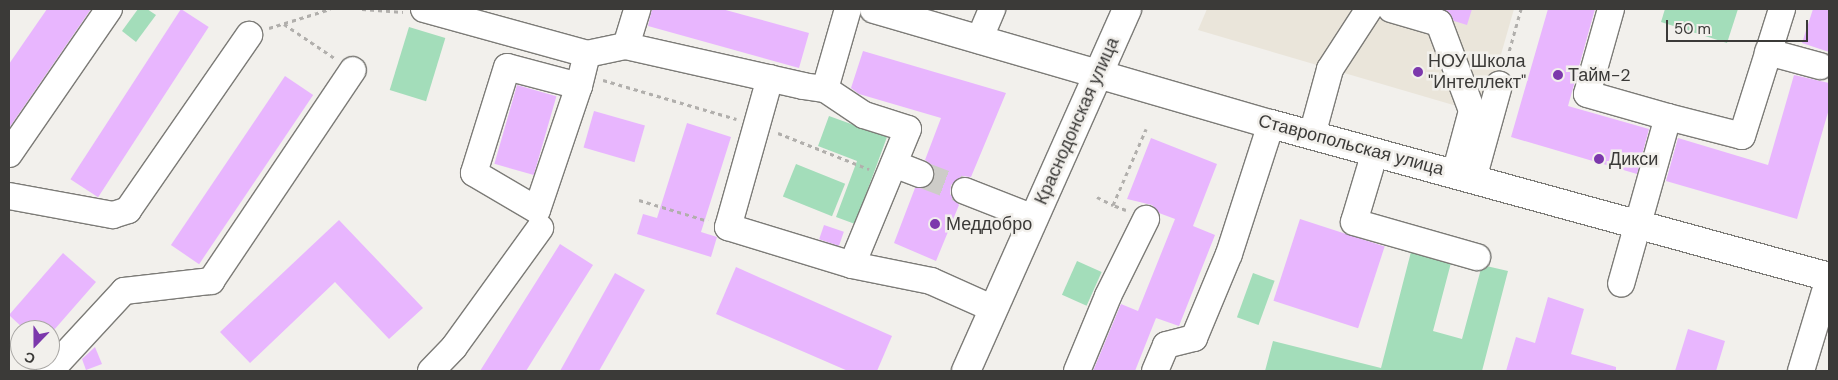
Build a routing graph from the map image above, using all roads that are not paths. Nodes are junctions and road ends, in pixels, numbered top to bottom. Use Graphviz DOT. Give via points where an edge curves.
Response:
graph roads {
  1 [pos="109,9"];
  2 [pos="424,9"];
  3 [pos="637,9"];
  4 [pos="848,9"];
  5 [pos="874,9"];
  6 [pos="992,9"];
  7 [pos="1128,9"];
  8 [pos="1369,9"];
  9 [pos="1391,9"];
  10 [pos="1611,9"];
  11 [pos="1782,9"];
  12 [pos="249,35"];
  13 [pos="979,40"];
  14 [pos="626,46"];
  15 [pos="1768,52"];
  16 [pos="587,54"];
  17 [pos="1820,66"];
  18 [pos="353,70"];
  19 [pos="1098,75"];
  20 [pos="770,78"];
  21 [pos="1499,85"];
  22 [pos="579,86"];
  23 [pos="825,88"];
  24 [pos="1668,118"];
  25 [pos="1271,124"];
  26 [pos="1312,135"];
  27 [pos="1375,152"];
  28 [pos="9,154"];
  29 [pos="894,164"];
  30 [pos="920,174"];
  31 [pos="1464,176"];
  32 [pos="965,191"];
  33 [pos="9,196"];
  34 [pos="1034,218"];
  35 [pos="1146,219"];
  36 [pos="1638,224"];
  37 [pos="540,228"];
  38 [pos="1477,257"];
  39 [pos="852,265"];
  40 [pos="1829,277"];
  41 [pos="1621,284"];
  42 [pos="994,309"];
  43 [pos="50,371"];
  44 [pos="431,371"];
  45 [pos="966,371"];
  46 [pos="1077,371"];
  47 [pos="1155,371"];
  48 [pos="1801,371"];
  1 -- 28 [label="street"];
  2 -- 16 [label="street"];
  3 -- 14 [label="street"];
  4 -- 23 [label="street"];
  5 -- 13 [label="main road, Ставропольская улица"];
  6 -- 13 [label="street"];
  7 -- 19 [label="main road, Краснодонская улица"];
  8 -- 26 [label="street" via="1330,69"];
  9 -- 31 [label="street" via="1439,24 1472,111"];
  10 -- 24 [label="street" via="1587,94"];
  11 -- 15 [label="street"];
  12 -- 33 [label="street" via="128,210 113,215"];
  13 -- 19 [label="main road, Ставропольская улица"];
  14 -- 16 [label="street"];
  14 -- 20 [label="street"];
  15 -- 17 [label="street"];
  15 -- 24 [label="street" via="1742,136"];
  16 -- 22 [label="street"];
  18 -- 43 [label="street" via="210,281 124,291"];
  19 -- 25 [label="main road, Ставропольская улица"];
  19 -- 34 [label="main road, Краснодонская улица"];
  20 -- 23 [label="street"];
  20 -- 39 [label="street" via="728,227"];
  21 -- 31 [label="street"];
  22 -- 22 [label="street" via="507,67 474,173 537,210"];
  23 -- 29 [label="street" via="864,115 908,129"];
  24 -- 36 [label="street"];
  25 -- 26 [label="main road, Ставропольская улица"];
  25 -- 47 [label="street" via="1229,254 1194,338 1166,345"];
  26 -- 27 [label="main road, Ставропольская улица"];
  27 -- 31 [label="main road, Ставропольская улица"];
  27 -- 38 [label="street" via="1354,222"];
  29 -- 30 [label="street"];
  29 -- 39 [label="street"];
  31 -- 36 [label="main road, Ставропольская улица"];
  32 -- 34 [label="street"];
  34 -- 42 [label="main road, Краснодонская улица"];
  35 -- 46 [label="street" via="1108,296"];
  36 -- 40 [label="main road, Ставропольская улица"];
  36 -- 41 [label="street"];
  37 -- 44 [label="street" via="454,347"];
  39 -- 42 [label="street" via="931,282"];
  40 -- 48 [label="street"];
  42 -- 45 [label="main road, Краснодонская улица"];
}
